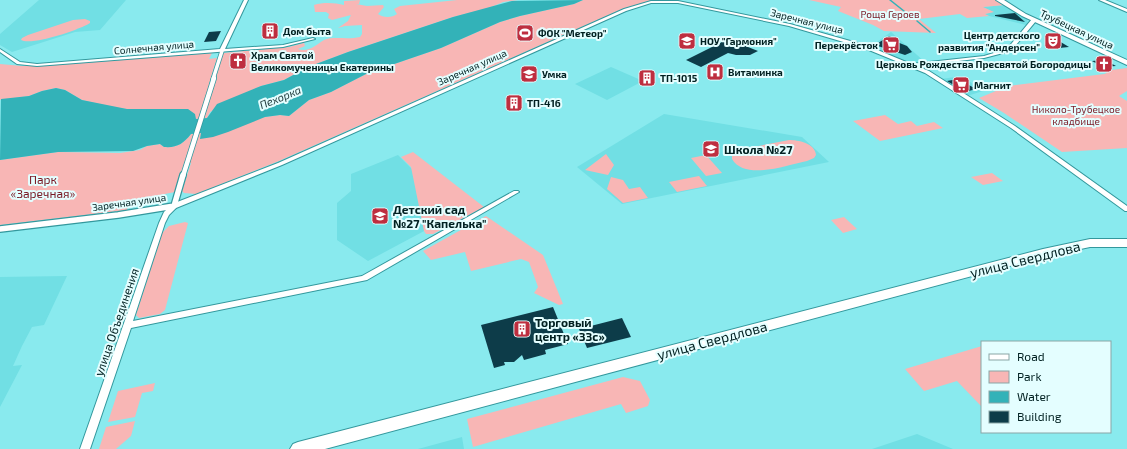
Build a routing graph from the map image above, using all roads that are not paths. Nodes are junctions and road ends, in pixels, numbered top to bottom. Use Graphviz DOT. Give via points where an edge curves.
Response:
graph roads {
  1 [pos="246,0"];
  2 [pos="999,0"];
  3 [pos="1101,0"];
  4 [pos="1127,11"];
  5 [pos="1034,20"];
  6 [pos="313,39"];
  7 [pos="0,50"];
  8 [pos="222,51"];
  9 [pos="1127,63"];
  10 [pos="910,65"];
  11 [pos="516,192"];
  12 [pos="174,206"];
  13 [pos="1127,209"];
  14 [pos="0,228"];
  15 [pos="1127,243"];
  16 [pos="127,325"];
  17 [pos="86,449"];
  18 [pos="298,449"];
  1 -- 8 [label="street"];
  2 -- 5 [label="main road, Трубецкая улица"];
  3 -- 4 [label="street"];
  5 -- 9 [label="main road, Трубецкая улица"];
  5 -- 10 [label="street" via="1009,50 984,57"];
  6 -- 8 [label="street, Солнечная улица" via="283,46"];
  7 -- 8 [label="street, Солнечная улица" via="19,63 37,65"];
  8 -- 12 [label="street"];
  10 -- 12 [label="street, Заречная улица" via="866,47 790,25 678,2 651,2 625,10 280,164"];
  10 -- 13 [label="street, Заречная улица" via="927,72 1005,122"];
  11 -- 16 [label="street" via="364,278"];
  12 -- 14 [label="street, Заречная улица"];
  12 -- 16 [label="street, улица Объединения" via="162,223"];
  15 -- 18 [label="main road, улица Свердлова" via="1078,245 1011,261"];
  16 -- 17 [label="street, улица Объединения"];
}
